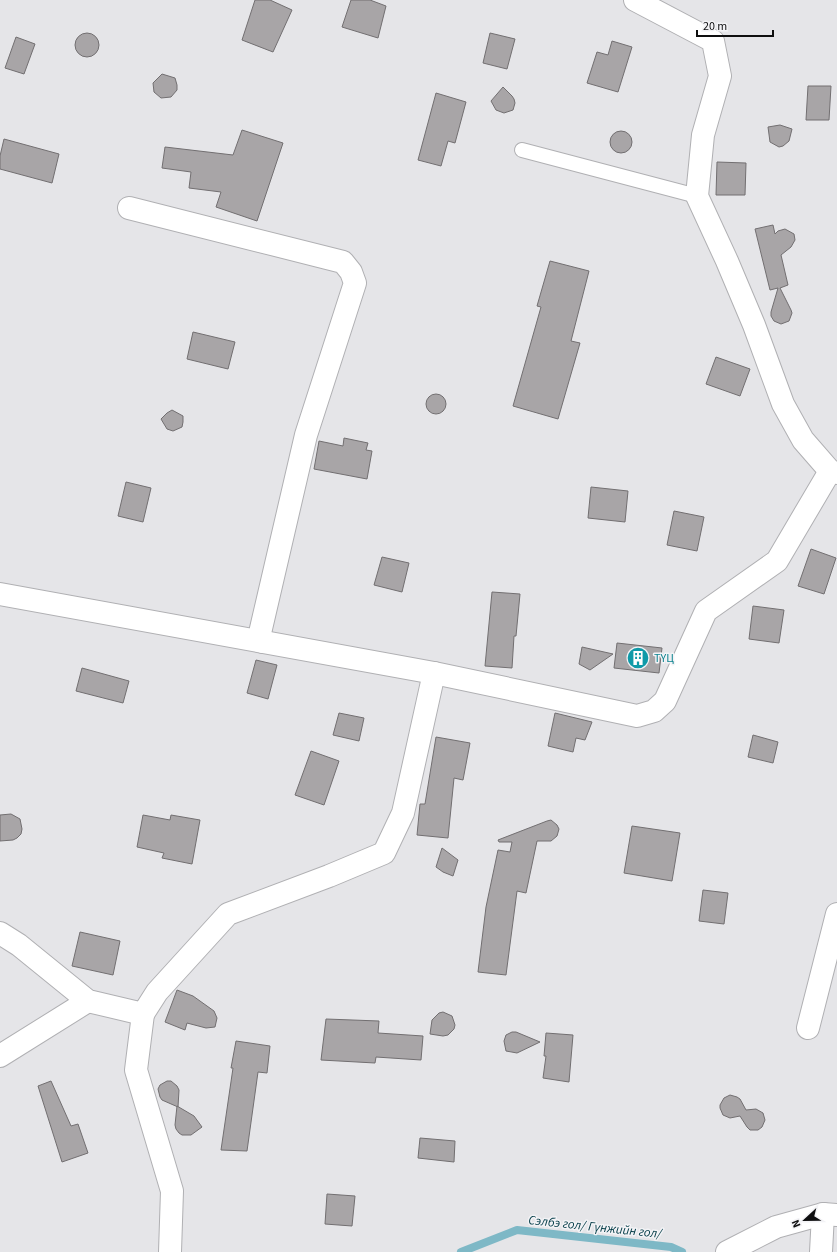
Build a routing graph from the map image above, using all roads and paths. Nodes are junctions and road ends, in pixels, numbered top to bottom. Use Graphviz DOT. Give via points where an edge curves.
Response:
graph roads {
  1 [pos="635,0"];
  2 [pos="522,150"];
  3 [pos="697,196"];
  4 [pos="129,208"];
  5 [pos="834,472"];
  6 [pos="0,594"];
  7 [pos="263,642"];
  8 [pos="434,673"];
  9 [pos="837,914"];
  10 [pos="0,933"];
  11 [pos="88,1001"];
  12 [pos="143,1014"];
  13 [pos="808,1028"];
  14 [pos="0,1056"];
  15 [pos="830,1215"];
  16 [pos="170,1252"];
  17 [pos="727,1252"];
  18 [pos="821,1252"];
  1 -- 3 [label="street" via="713,41 720,76 703,135"];
  2 -- 3 [label="lane"];
  3 -- 5 [label="street" via="754,325 783,404 803,440"];
  4 -- 7 [label="street" via="343,262 355,283 306,435 260,634"];
  5 -- 8 [label="street" via="777,562 706,611 665,701 654,711 637,716"];
  6 -- 7 [label="street"];
  7 -- 8 [label="street"];
  8 -- 12 [label="street" via="403,813 384,853 228,914 158,992"];
  9 -- 13 [label="street"];
  10 -- 11 [label="street" via="19,944"];
  11 -- 12 [label="street"];
  11 -- 14 [label="street"];
  12 -- 16 [label="street" via="136,1070 172,1191"];
  15 -- 17 [label="street" via="776,1227"];
  15 -- 18 [label="street"];
}
